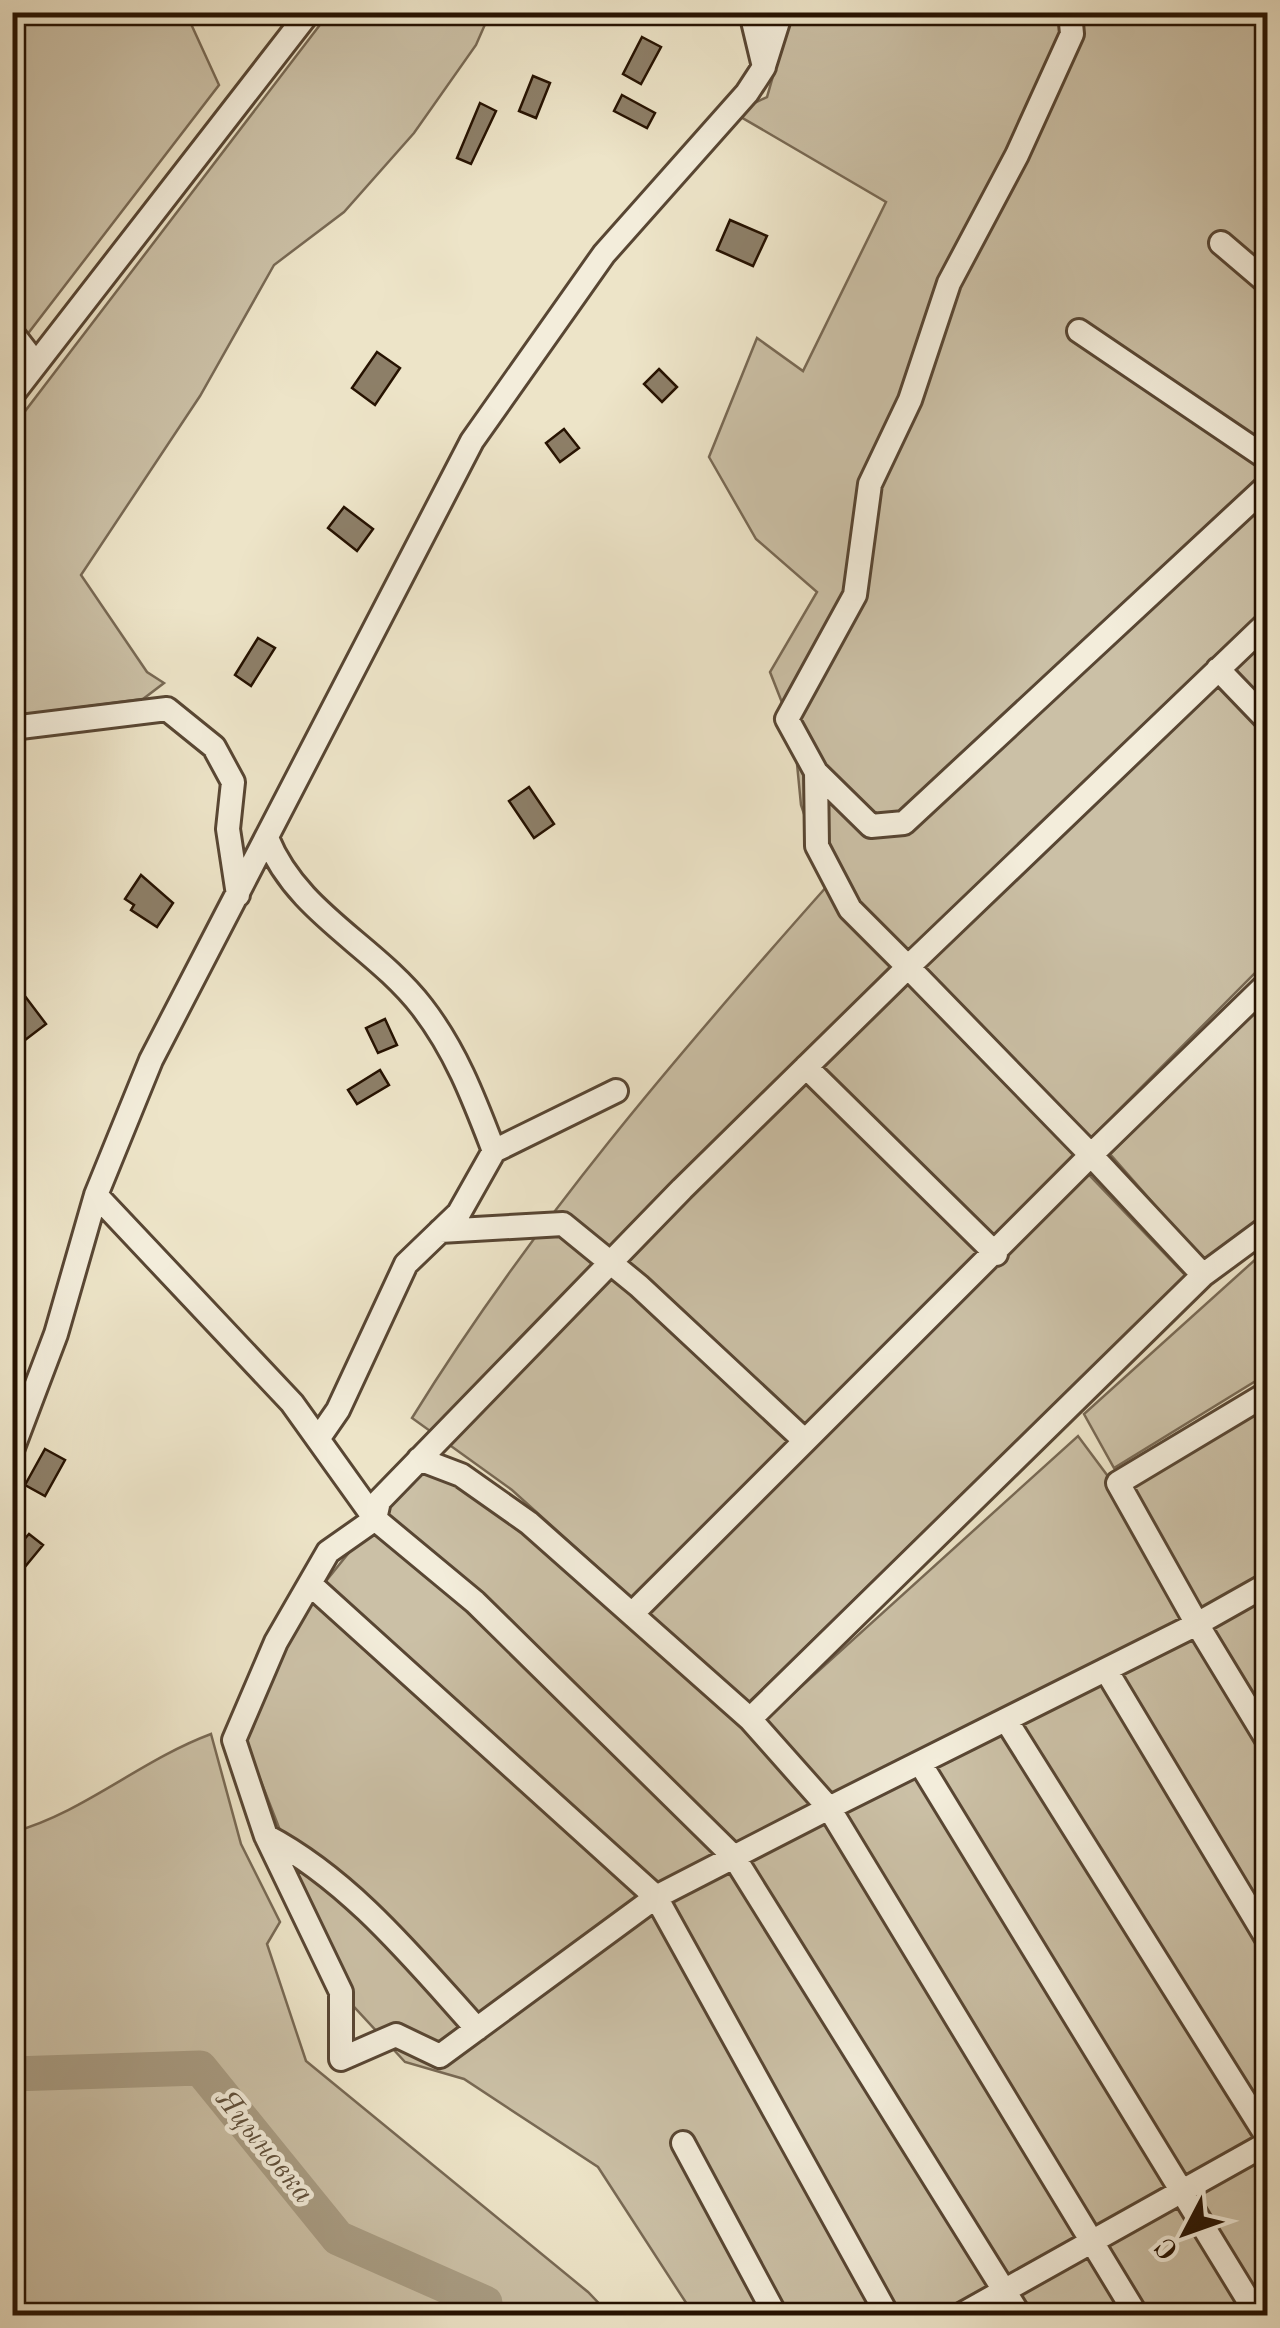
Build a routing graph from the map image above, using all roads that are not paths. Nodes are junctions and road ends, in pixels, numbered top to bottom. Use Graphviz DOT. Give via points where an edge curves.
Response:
graph roads {
  1 [pos="309,12"];
  2 [pos="747,12"];
  3 [pos="781,12"];
  4 [pos="1083,12"];
  5 [pos="1071,23"];
  6 [pos="764,67"];
  7 [pos="1220,243"];
  8 [pos="1268,283"];
  9 [pos="1080,331"];
  10 [pos="12,333"];
  11 [pos="36,364"];
  12 [pos="12,394"];
  13 [pos="1268,459"];
  14 [pos="1268,485"];
  15 [pos="1268,622"];
  16 [pos="1218,669"];
  17 [pos="1268,720"];
  18 [pos="12,728"];
  19 [pos="816,772"];
  20 [pos="267,838"];
  21 [pos="238,895"];
  22 [pos="908,967"];
  23 [pos="1268,983"];
  24 [pos="806,1067"];
  25 [pos="616,1091"];
  26 [pos="494,1151"];
  27 [pos="1090,1155"];
  28 [pos="96,1195"];
  29 [pos="1268,1227"];
  30 [pos="440,1231"];
  31 [pos="996,1254"];
  32 [pos="610,1262"];
  33 [pos="1203,1275"];
  34 [pos="1268,1393"];
  35 [pos="803,1438"];
  36 [pos="318,1439"];
  37 [pos="12,1450"];
  38 [pos="419,1459"];
  39 [pos="375,1519"];
  40 [pos="310,1584"];
  41 [pos="1268,1584"];
  42 [pos="632,1614"];
  43 [pos="1197,1624"];
  44 [pos="1106,1670"];
  45 [pos="750,1719"];
  46 [pos="1006,1720"];
  47 [pos="1268,1741"];
  48 [pos="920,1763"];
  49 [pos="830,1808"];
  50 [pos="266,1836"];
  51 [pos="734,1857"];
  52 [pos="656,1897"];
  53 [pos="1268,1940"];
  54 [pos="476,2029"];
  55 [pos="1268,2140"];
  56 [pos="682,2143"];
  57 [pos="1181,2188"];
  58 [pos="1091,2240"];
  59 [pos="1004,2290"];
  60 [pos="776,2316"];
  61 [pos="888,2316"];
  62 [pos="959,2316"];
  63 [pos="1020,2316"];
  64 [pos="1136,2316"];
  65 [pos="1258,2316"];
  1 -- 11 [label="street"];
  2 -- 6 [label="street"];
  3 -- 6 [label="street"];
  4 -- 5 [label="street"];
  5 -- 19 [label="street" via="1018,154 949,283 910,400 870,484 855,595 787,719"];
  6 -- 20 [label="street" via="604,254 472,441"];
  7 -- 8 [label="street"];
  9 -- 13 [label="street"];
  10 -- 11 [label="street"];
  11 -- 12 [label="street"];
  14 -- 19 [label="street" via="904,823 871,826"];
  15 -- 16 [label="street"];
  16 -- 17 [label="street"];
  16 -- 22 [label="street"];
  18 -- 21 [label="street" via="167,709 214,747 233,782 228,829"];
  19 -- 22 [label="street" via="817,846 850,909"];
  20 -- 21 [label="street"];
  20 -- 26 [label="street" via="278,867 310,905 420,1005 462,1068"];
  21 -- 28 [label="street" via="151,1060"];
  22 -- 24 [label="street"];
  22 -- 27 [label="street"];
  23 -- 27 [label="street"];
  24 -- 31 [label="street"];
  24 -- 32 [label="street"];
  25 -- 26 [label="street"];
  26 -- 30 [label="street" via="459,1213"];
  27 -- 31 [label="street"];
  27 -- 33 [label="street"];
  28 -- 36 [label="street"];
  28 -- 37 [label="street" via="56,1334"];
  29 -- 33 [label="street"];
  30 -- 32 [label="street" via="563,1224"];
  30 -- 36 [label="street" via="406,1264"];
  31 -- 35 [label="street"];
  32 -- 35 [label="street"];
  32 -- 38 [label="street"];
  33 -- 45 [label="street"];
  34 -- 43 [label="street" via="1118,1484"];
  35 -- 42 [label="street"];
  36 -- 39 [label="street"];
  38 -- 39 [label="street" via="378,1501"];
  38 -- 42 [label="street" via="461,1475 530,1522"];
  39 -- 40 [label="street" via="328,1552"];
  39 -- 51 [label="street" via="474,1602"];
  40 -- 50 [label="street" via="276,1642 234,1740"];
  40 -- 52 [label="street"];
  41 -- 43 [label="street"];
  42 -- 45 [label="street"];
  43 -- 44 [label="street"];
  43 -- 47 [label="street"];
  44 -- 46 [label="street"];
  44 -- 53 [label="street"];
  45 -- 49 [label="street"];
  46 -- 48 [label="street"];
  46 -- 55 [label="street"];
  48 -- 49 [label="street"];
  48 -- 57 [label="street"];
  49 -- 51 [label="street"];
  49 -- 58 [label="street"];
  50 -- 54 [label="street" via="298,1852 395,1938"];
  50 -- 54 [label="street" via="341,1992 341,2059 396,2036 440,2056"];
  51 -- 52 [label="street"];
  51 -- 59 [label="street"];
  52 -- 54 [label="street"];
  52 -- 61 [label="street"];
  55 -- 57 [label="street"];
  56 -- 60 [label="street"];
  57 -- 58 [label="street"];
  57 -- 65 [label="street"];
  58 -- 59 [label="street"];
  58 -- 64 [label="street"];
  59 -- 62 [label="street"];
  59 -- 63 [label="street"];
}
